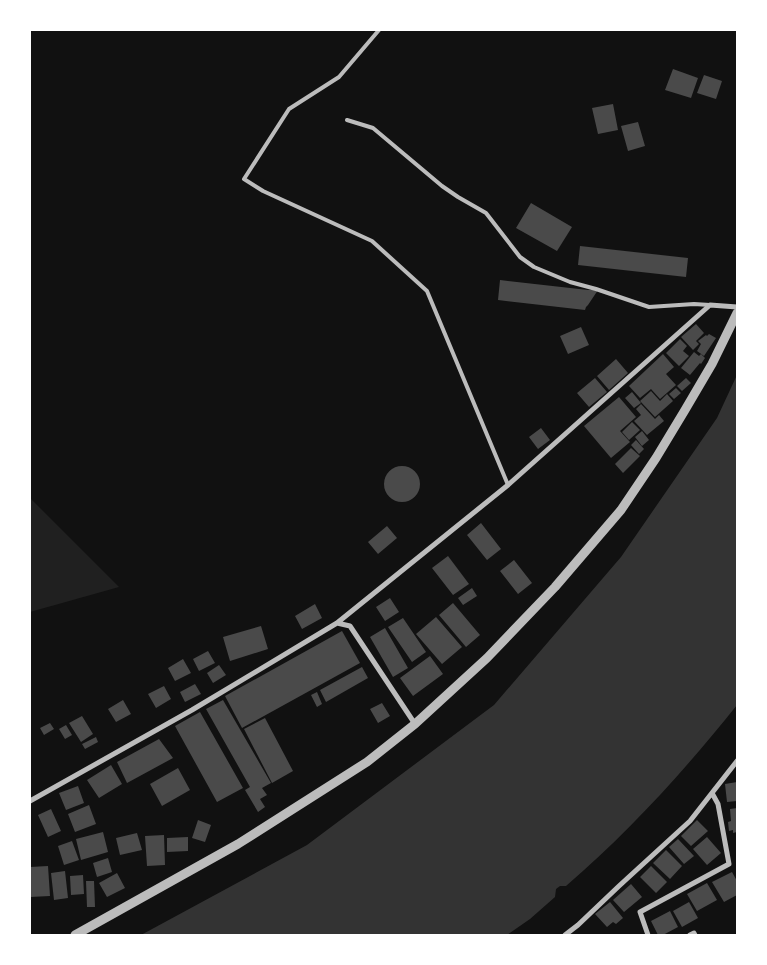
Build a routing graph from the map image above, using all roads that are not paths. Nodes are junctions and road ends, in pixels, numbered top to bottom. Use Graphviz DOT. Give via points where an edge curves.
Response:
graph roads {
  1 [pos="379,30"];
  2 [pos="347,120"];
  3 [pos="710,305"];
  4 [pos="737,307"];
  5 [pos="737,313"];
  6 [pos="508,485"];
  7 [pos="337,623"];
  8 [pos="414,724"];
  9 [pos="737,761"];
  10 [pos="712,793"];
  11 [pos="30,800"];
  12 [pos="75,935"];
  13 [pos="565,935"];
  14 [pos="648,935"];
  15 [pos="690,935"];
  16 [pos="695,935"];
  1 -- 6 [label="lane" via="339,77 289,109 244,180 372,241 427,291"];
  2 -- 3 [label="lane" via="373,128 442,186 486,213 520,257 534,268 648,307"];
  3 -- 4 [label="street"];
  3 -- 6 [label="street"];
  5 -- 8 [label="street" via="685,410 621,510 556,587 487,658"];
  6 -- 7 [label="street"];
  7 -- 8 [label="street" via="350,626"];
  7 -- 11 [label="street" via="192,710"];
  8 -- 12 [label="street" via="368,762 238,844"];
  9 -- 10 [label="street"];
  10 -- 13 [label="street" via="690,821"];
  10 -- 14 [label="street" via="718,804 729,864 640,912"];
  15 -- 16 [label="street"];
}
